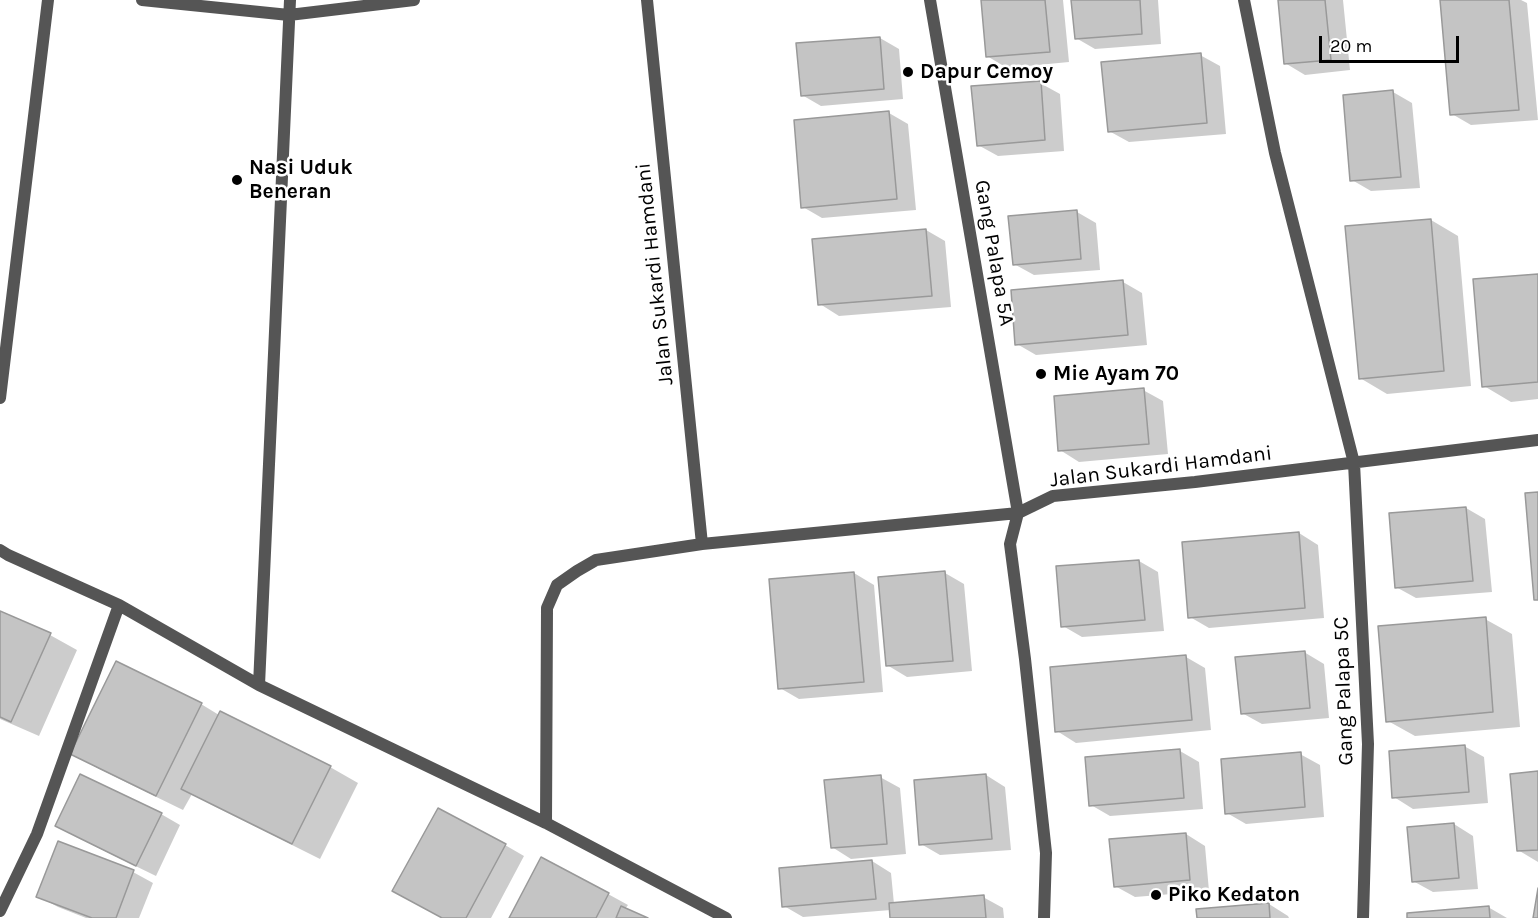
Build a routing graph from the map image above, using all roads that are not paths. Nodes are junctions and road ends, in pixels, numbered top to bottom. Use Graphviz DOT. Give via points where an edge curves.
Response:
graph roads {
  1 [pos="48,0"];
  2 [pos="142,0"];
  3 [pos="291,0"];
  4 [pos="414,0"];
  5 [pos="647,0"];
  6 [pos="930,0"];
  7 [pos="1244,0"];
  8 [pos="289,15"];
  9 [pos="0,398"];
  10 [pos="1538,440"];
  11 [pos="1354,463"];
  12 [pos="1018,513"];
  13 [pos="702,544"];
  14 [pos="0,550"];
  15 [pos="120,605"];
  16 [pos="259,685"];
  17 [pos="546,823"];
  18 [pos="0,911"];
  19 [pos="726,918"];
  20 [pos="1044,918"];
  21 [pos="1363,918"];
  1 -- 9 [label="street"];
  2 -- 8 [label="street"];
  3 -- 8 [label="street"];
  4 -- 8 [label="street"];
  5 -- 13 [label="street, Jalan Sukardi Hamdani"];
  6 -- 12 [label="street, Gang Palapa 5A"];
  7 -- 11 [label="street, Gang Palapa 5C" via="1275,153"];
  8 -- 16 [label="street"];
  10 -- 11 [label="street, Jalan Sukardi Hamdani"];
  11 -- 12 [label="street, Jalan Sukardi Hamdani" via="1053,496"];
  11 -- 21 [label="street, Gang Palapa 5C" via="1368,744"];
  12 -- 13 [label="street"];
  12 -- 20 [label="street" via="1010,544 1046,853"];
  13 -- 17 [label="street" via="596,560 557,585 547,608"];
  14 -- 15 [label="street"];
  15 -- 16 [label="street"];
  15 -- 18 [label="street" via="37,834"];
  16 -- 17 [label="street"];
  17 -- 19 [label="street"];
}
